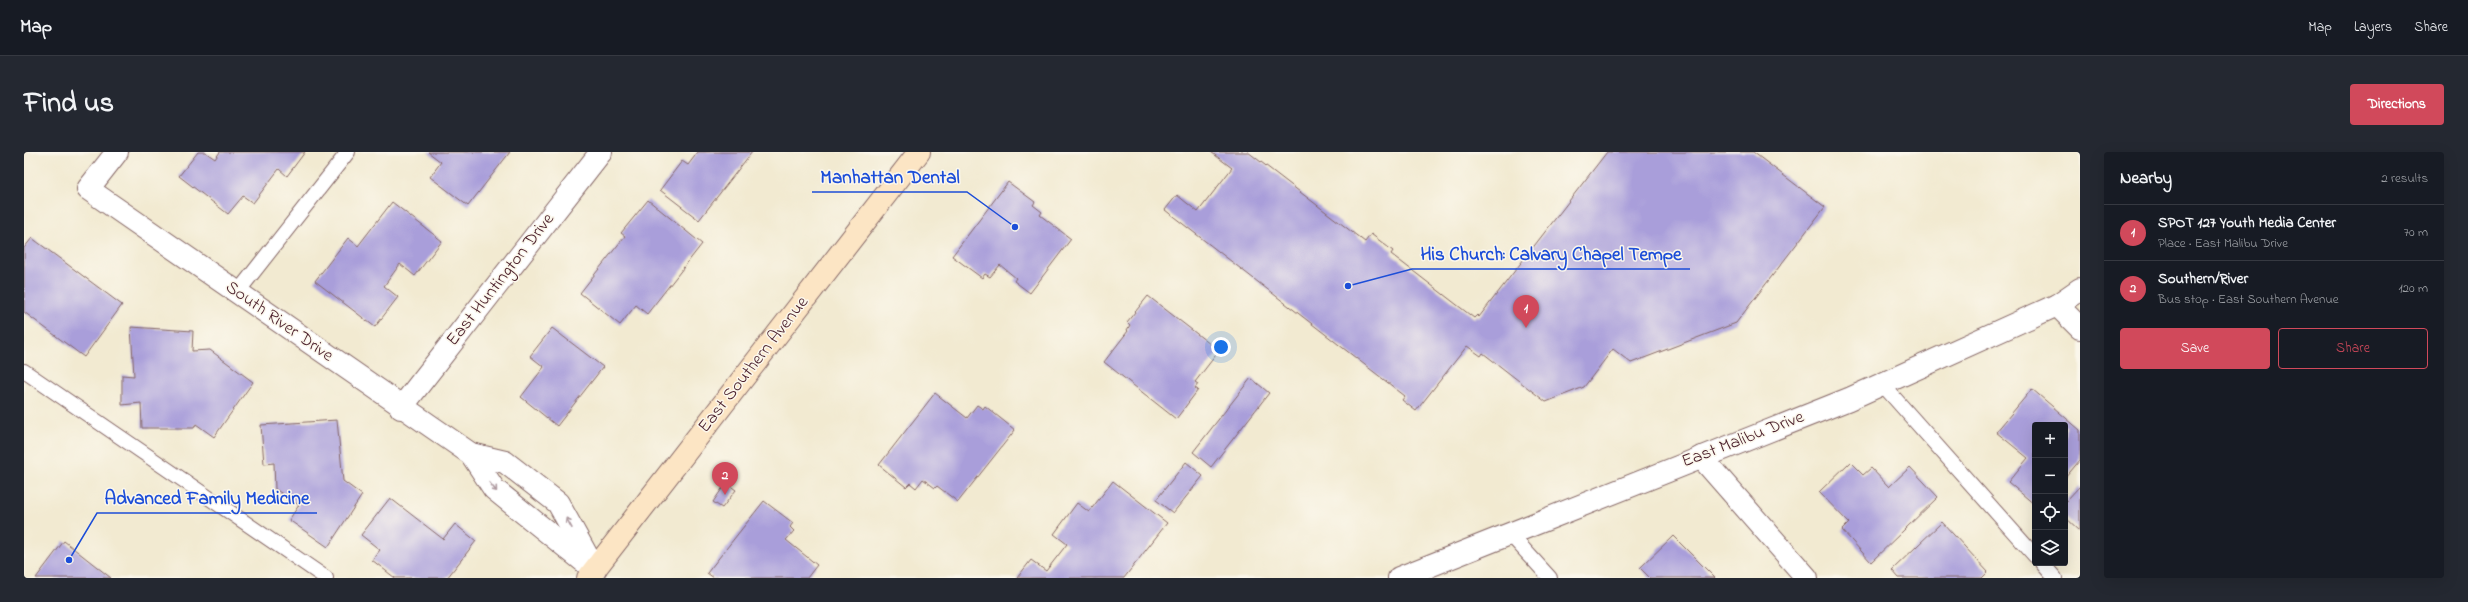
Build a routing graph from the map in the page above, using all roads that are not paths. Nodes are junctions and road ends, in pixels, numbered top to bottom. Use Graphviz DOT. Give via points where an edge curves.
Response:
graph roads {
  1 [pos="117,152"];
  2 [pos="348,152"];
  3 [pos="601,152"];
  4 [pos="919,152"];
  5 [pos="2080,289"];
  6 [pos="236,293"];
  7 [pos="2057,305"];
  8 [pos="2080,328"];
  9 [pos="24,371"];
  10 [pos="1882,384"];
  11 [pos="401,408"];
  12 [pos="471,454"];
  13 [pos="1701,457"];
  14 [pos="1509,533"];
  15 [pos="2032,553"];
  16 [pos="2045,566"];
  17 [pos="596,575"];
  18 [pos="326,578"];
  19 [pos="1399,578"];
  20 [pos="1550,578"];
  21 [pos="1808,578"];
  22 [pos="2055,578"];
  1 -- 6 [label="street, South River Drive" via="88,189"];
  2 -- 6 [label="lane"];
  3 -- 11 [label="street, East Huntington Drive"];
  4 -- 17 [label="main road, East Southern Avenue"];
  5 -- 7 [label="street, East Malibu Drive"];
  6 -- 11 [label="street, South River Drive"];
  7 -- 8 [label="street"];
  7 -- 10 [label="street, East Malibu Drive"];
  9 -- 18 [label="lane"];
  10 -- 13 [label="street, East Malibu Drive"];
  10 -- 15 [label="lane"];
  11 -- 12 [label="street, South River Drive"];
  12 -- 17 [label="street, South River Drive, one-way" via="494,489"];
  17 -- 12 [label="street, South River Drive, one-way" via="558,503 505,462"];
  13 -- 14 [label="street, East Malibu Drive"];
  13 -- 21 [label="street"];
  14 -- 19 [label="street, East Malibu Drive"];
  14 -- 20 [label="lane"];
  16 -- 22 [label="lane"];
}
